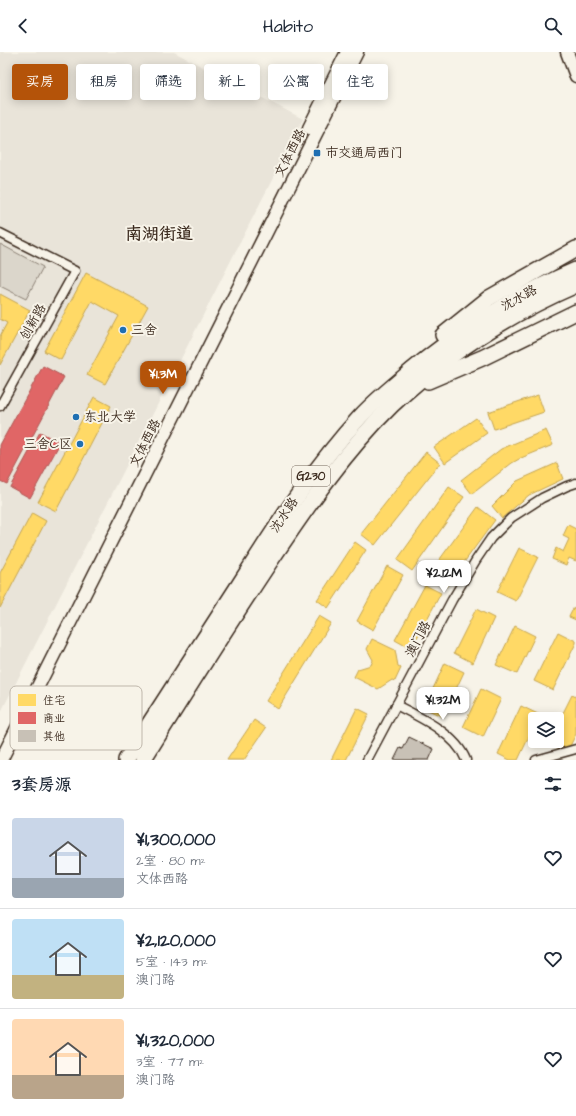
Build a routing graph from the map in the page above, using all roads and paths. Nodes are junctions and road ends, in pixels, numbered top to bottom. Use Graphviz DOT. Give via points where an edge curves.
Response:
graph roads {
  1 [pos="347,52"];
  2 [pos="357,52"];
  3 [pos="567,52"];
  4 [pos="576,76"];
  5 [pos="0,233"];
  6 [pos="576,249"];
  7 [pos="576,270"];
  8 [pos="576,285"];
  9 [pos="576,312"];
  10 [pos="414,386"];
  11 [pos="381,397"];
  12 [pos="0,406"];
  13 [pos="576,483"];
  14 [pos="31,686"];
  15 [pos="38,686"];
  16 [pos="396,705"];
  17 [pos="10,728"];
  18 [pos="142,735"];
  19 [pos="10,742"];
  20 [pos="0,748"];
  21 [pos="576,749"];
  22 [pos="132,750"];
  23 [pos="1,760"];
  24 [pos="126,760"];
  25 [pos="143,760"];
  26 [pos="367,760"];
  27 [pos="466,760"];
  28 [pos="536,760"];
  1 -- 14 [label="street, 文体西路"];
  2 -- 15 [label="street, 文体西路"];
  3 -- 4 [label="street"];
  5 -- 12 [label="street, 创新路" via="74,271"];
  6 -- 11 [label="highway" via="489,298 420,353"];
  7 -- 11 [label="highway, 沈水路 / G230" via="519,298 461,333 413,368"];
  8 -- 10 [label="highway, 沈水路 / G230" via="530,307 485,333"];
  9 -- 10 [label="highway" via="482,358"];
  10 -- 25 [label="highway, 沈水路 / G230" via="363,436 308,508 251,591"];
  11 -- 18 [label="highway, 沈水路 / G230" via="344,435 307,482"];
  13 -- 16 [label="street, 澳门路" via="542,498 511,518 491,538 452,600"];
  16 -- 26 [label="street, 澳门路"];
  16 -- 27 [label="street" via="421,718 455,742"];
  17 -- 20 [label="street, 文体西路"];
  19 -- 23 [label="street, 文体西路"];
  21 -- 28 [label="street"];
  22 -- 24 [label="highway, 沈水路 / G230"];
}
